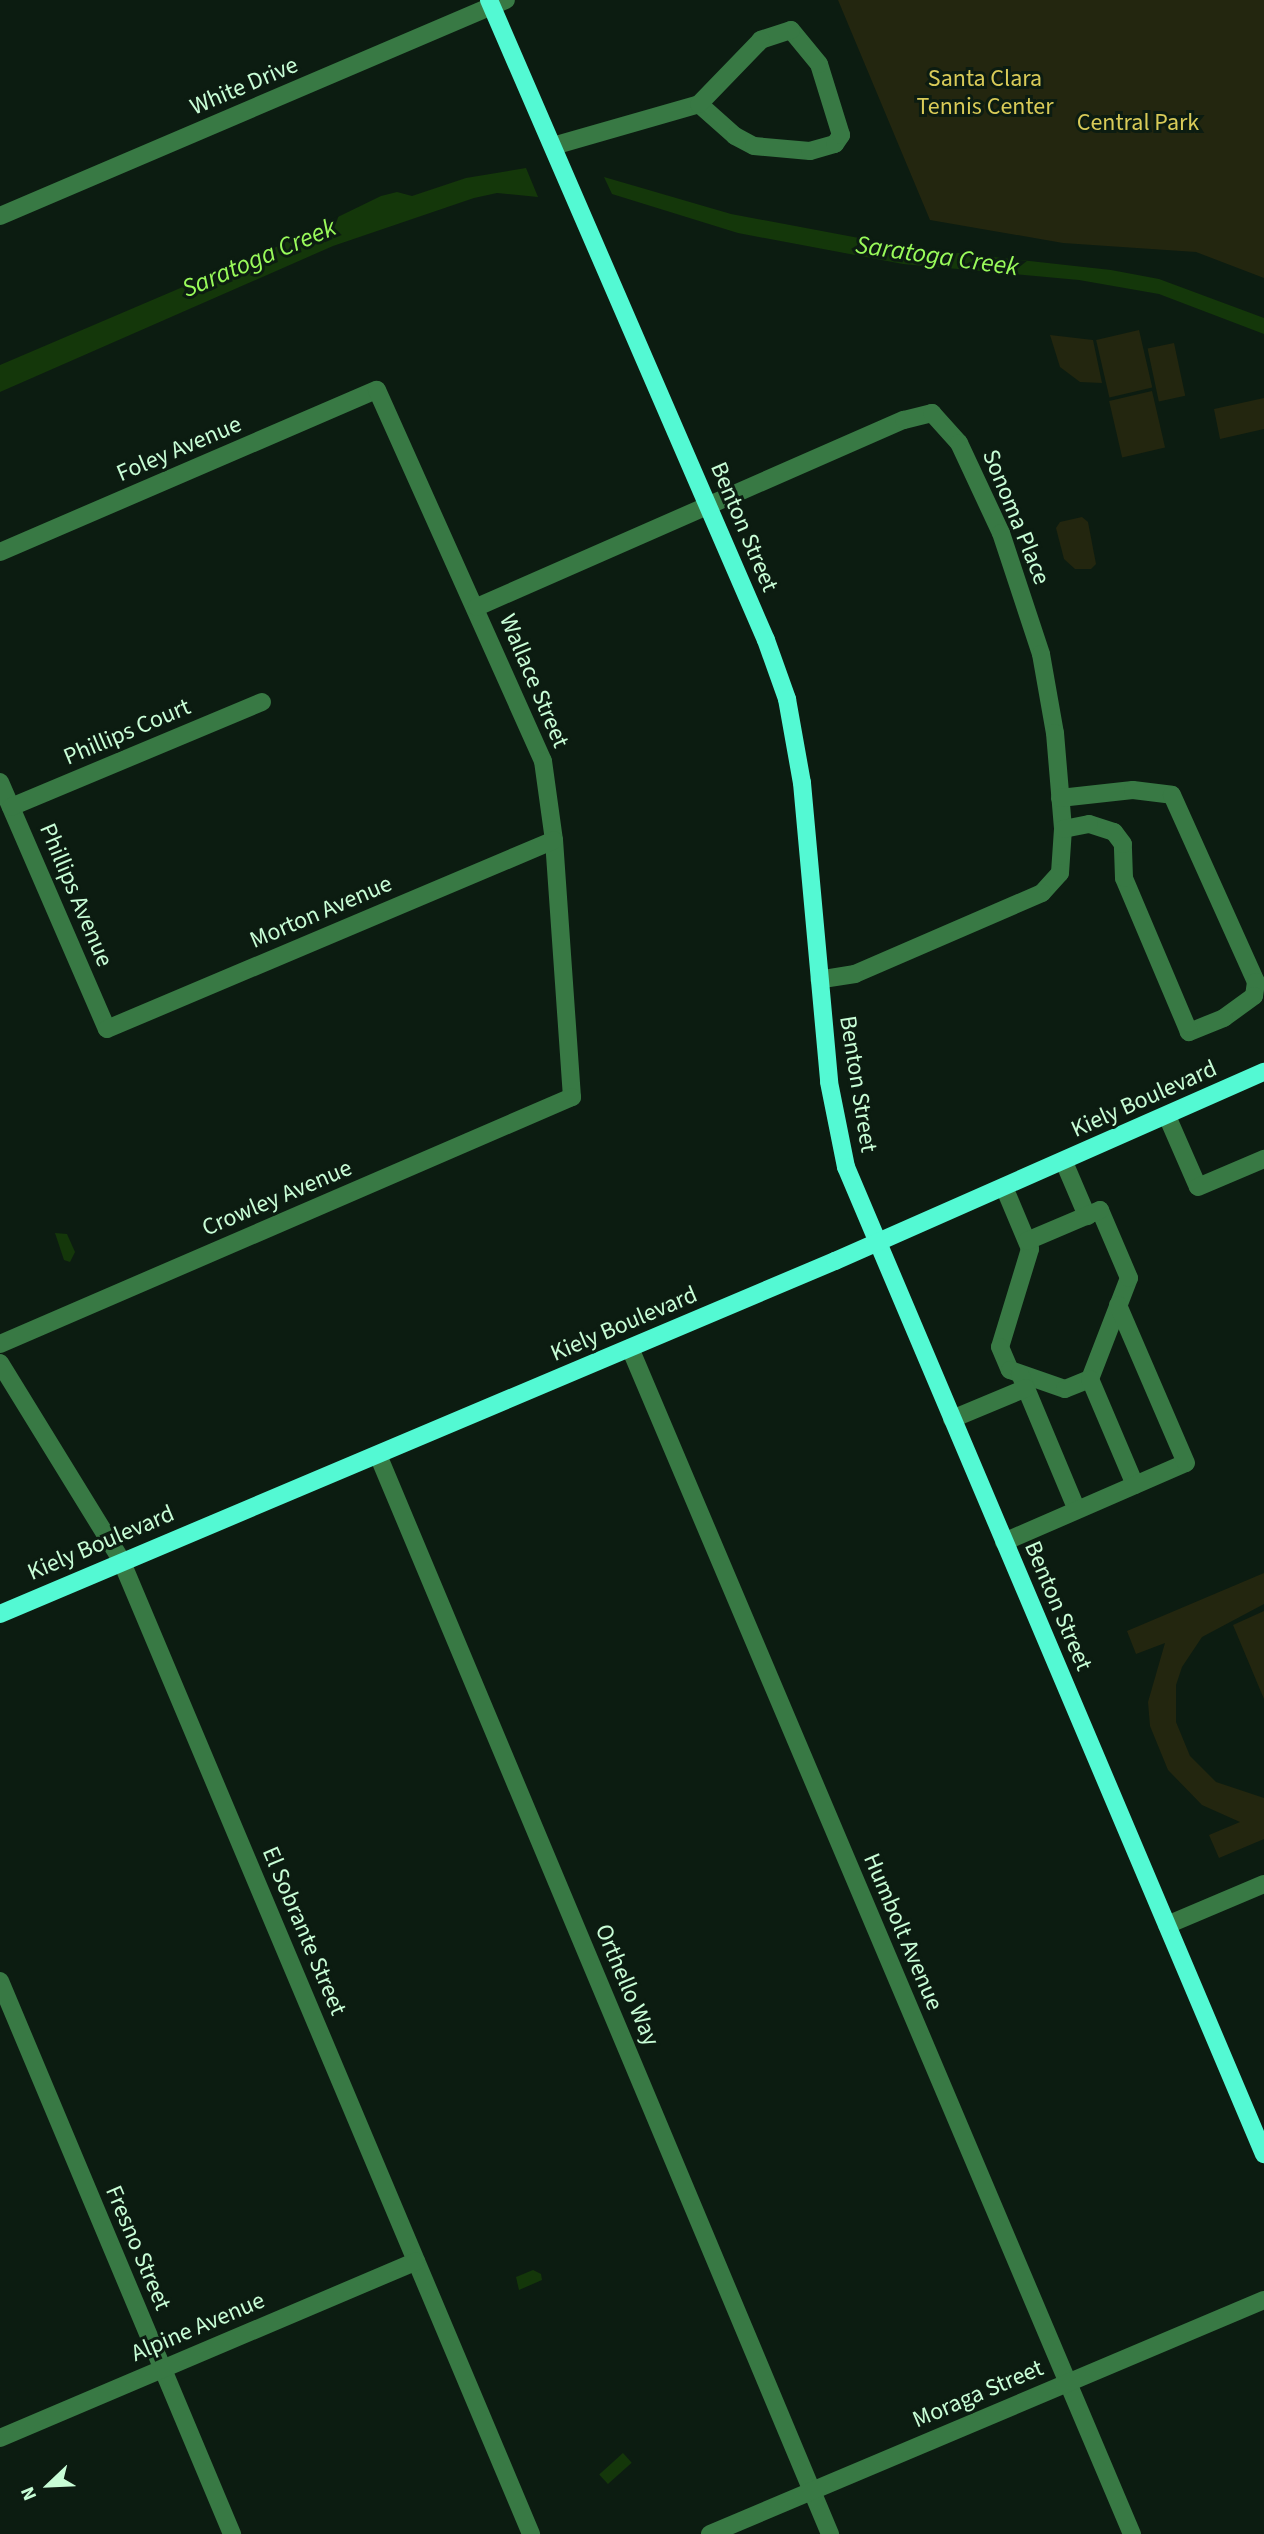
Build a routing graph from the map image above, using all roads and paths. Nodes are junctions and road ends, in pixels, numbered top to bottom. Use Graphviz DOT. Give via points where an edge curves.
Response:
graph roads {
  1 [pos="496,2"];
  2 [pos="699,104"];
  3 [pos="554,146"];
  4 [pos="0,216"];
  5 [pos="377,390"];
  6 [pos="709,507"];
  7 [pos="0,552"];
  8 [pos="477,607"];
  9 [pos="262,702"];
  10 [pos="0,782"];
  11 [pos="1060,798"];
  12 [pos="11,807"];
  13 [pos="1063,828"];
  14 [pos="554,840"];
  15 [pos="819,980"];
  16 [pos="1259,994"];
  17 [pos="107,1028"];
  18 [pos="1264,1073"];
  19 [pos="572,1097"];
  20 [pos="1167,1116"];
  21 [pos="1264,1159"];
  22 [pos="1065,1162"];
  23 [pos="1004,1187"];
  24 [pos="1087,1216"];
  25 [pos="1027,1241"];
  26 [pos="876,1243"];
  27 [pos="1118,1305"];
  28 [pos="0,1344"];
  29 [pos="630,1348"];
  30 [pos="0,1363"];
  31 [pos="1090,1378"];
  32 [pos="1023,1381"];
  33 [pos="952,1419"];
  34 [pos="379,1455"];
  35 [pos="1135,1485"];
  36 [pos="1077,1510"];
  37 [pos="1004,1542"];
  38 [pos="121,1560"];
  39 [pos="0,1614"];
  40 [pos="1264,1885"];
  41 [pos="1167,1925"];
  42 [pos="0,1980"];
  43 [pos="1264,2154"];
  44 [pos="416,2261"];
  45 [pos="1264,2300"];
  46 [pos="162,2370"];
  47 [pos="1068,2382"];
  48 [pos="0,2438"];
  49 [pos="812,2491"];
  50 [pos="232,2534"];
  51 [pos="531,2534"];
  52 [pos="710,2534"];
  53 [pos="830,2534"];
  54 [pos="1132,2534"];
  1 -- 3 [label="main road, Benton Street"];
  1 -- 4 [label="street, White Drive"];
  2 -- 2 [label="street" via="735,136 754,146 810,151 835,144 841,135 819,65 791,30 761,40"];
  2 -- 3 [label="street"];
  3 -- 6 [label="main road, Benton Street"];
  5 -- 7 [label="street, Foley Avenue"];
  5 -- 8 [label="street, Wallace Street"];
  6 -- 8 [label="street, Sonoma Place"];
  6 -- 11 [label="street, Sonoma Place" via="904,421 932,413 960,443 990,510 1041,654 1055,733"];
  6 -- 15 [label="main road, Benton Street" via="776,665 796,731"];
  8 -- 14 [label="street, Wallace Street" via="543,761"];
  9 -- 12 [label="street, Phillips Court"];
  10 -- 12 [label="street, Phillips Avenue"];
  11 -- 13 [label="street, Sonoma Place"];
  11 -- 16 [label="street" via="1133,790 1172,796"];
  12 -- 17 [label="street, Phillips Avenue"];
  13 -- 15 [label="street, Sonoma Place" via="1060,873 1042,893 855,974"];
  13 -- 16 [label="street" via="1089,824 1114,832 1123,844 1124,878 1189,1032 1224,1018"];
  14 -- 17 [label="street, Morton Avenue"];
  14 -- 19 [label="street, Wallace Street"];
  15 -- 26 [label="main road, Benton Street" via="839,1140"];
  18 -- 20 [label="main road, Kiely Boulevard"];
  19 -- 28 [label="street, Crowley Avenue"];
  20 -- 21 [label="street" via="1198,1187"];
  20 -- 22 [label="main road, Kiely Boulevard"];
  22 -- 23 [label="main road, Kiely Boulevard"];
  22 -- 24 [label="street"];
  23 -- 25 [label="street"];
  23 -- 26 [label="main road, Kiely Boulevard"];
  24 -- 25 [label="street"];
  24 -- 27 [label="street" via="1100,1210 1129,1278"];
  25 -- 32 [label="street" via="1030,1249 1000,1346 1010,1370"];
  26 -- 29 [label="main road, Kiely Boulevard"];
  26 -- 33 [label="main road, Benton Street"];
  27 -- 31 [label="street"];
  27 -- 35 [label="street" via="1186,1463"];
  29 -- 34 [label="main road, Kiely Boulevard"];
  29 -- 47 [label="street, Humbolt Avenue"];
  30 -- 38 [label="street, El Sobrante Street"];
  31 -- 32 [label="street" via="1065,1389"];
  31 -- 35 [label="street"];
  32 -- 33 [label="street"];
  32 -- 36 [label="street"];
  33 -- 37 [label="main road, Benton Street"];
  34 -- 38 [label="main road, Kiely Boulevard"];
  34 -- 49 [label="street, Orthello Way"];
  35 -- 36 [label="street"];
  36 -- 37 [label="street"];
  37 -- 41 [label="main road, Benton Street"];
  38 -- 39 [label="main road, Kiely Boulevard"];
  38 -- 44 [label="street, El Sobrante Street"];
  40 -- 41 [label="street"];
  41 -- 43 [label="main road, Benton Street"];
  42 -- 46 [label="street, Fresno Street"];
  44 -- 46 [label="street, Alpine Avenue"];
  44 -- 51 [label="street, El Sobrante Street"];
  45 -- 47 [label="street, Moraga Street"];
  46 -- 48 [label="street, Alpine Avenue"];
  46 -- 50 [label="street, Fresno Street"];
  47 -- 49 [label="street, Moraga Street"];
  47 -- 54 [label="street, Humbolt Avenue"];
  49 -- 52 [label="street, Moraga Street"];
  49 -- 53 [label="street, Orthello Way"];
}
